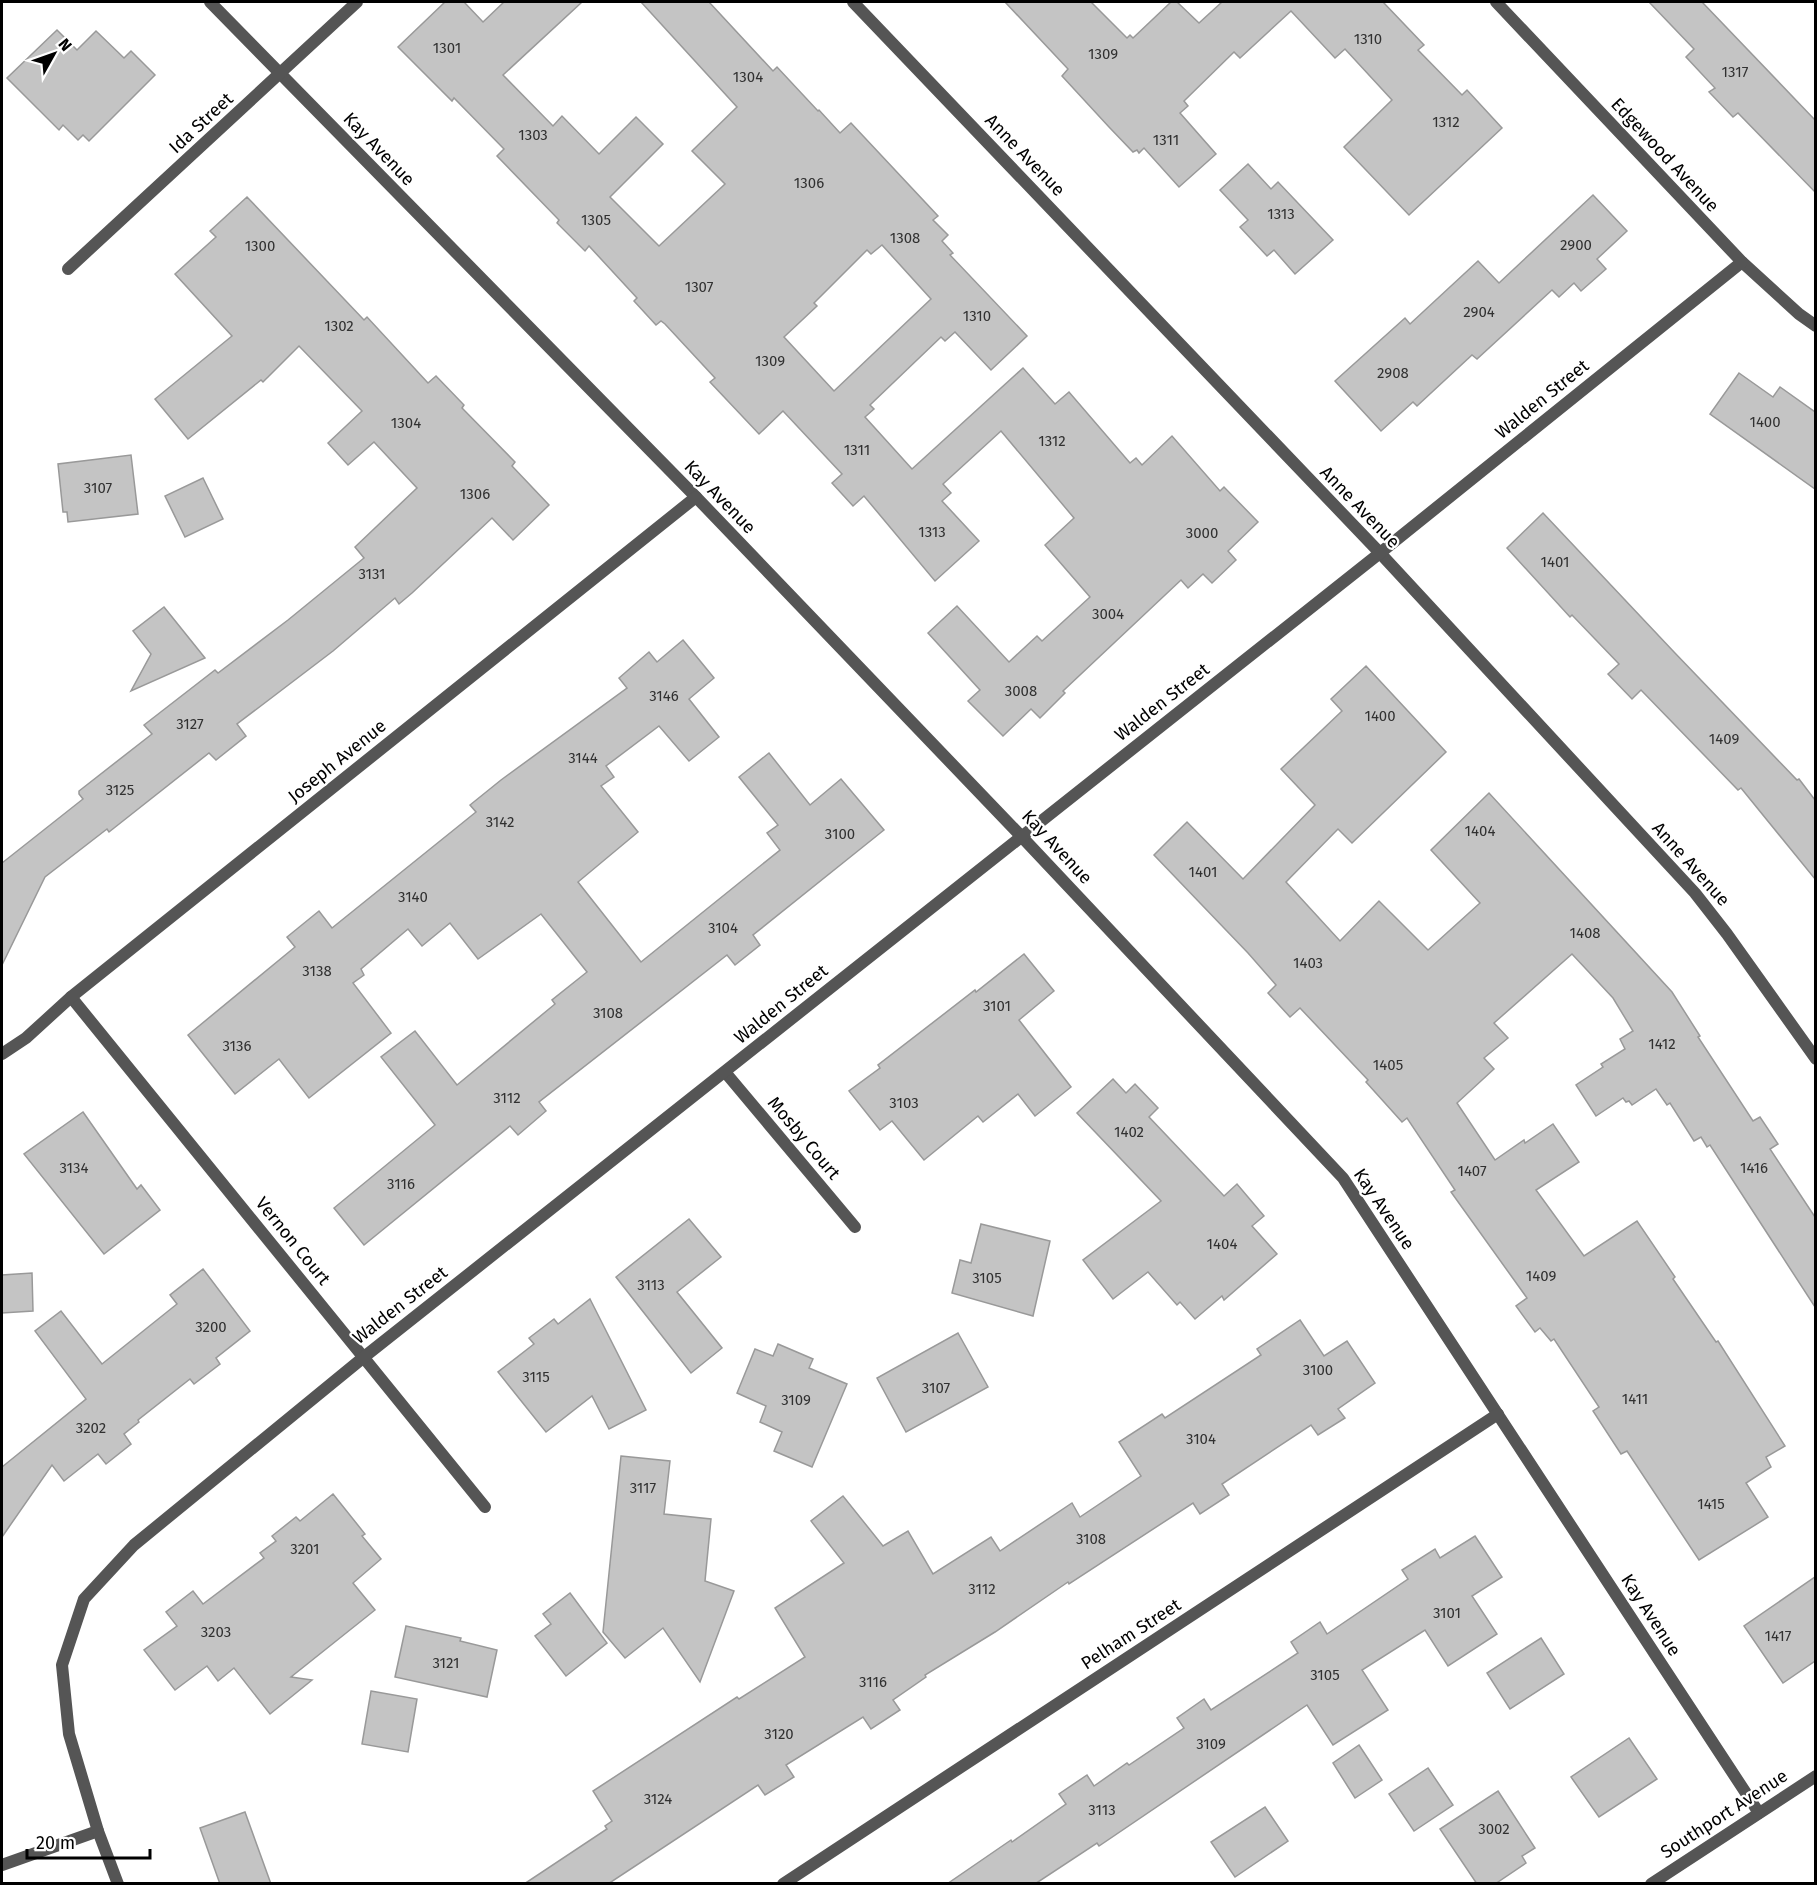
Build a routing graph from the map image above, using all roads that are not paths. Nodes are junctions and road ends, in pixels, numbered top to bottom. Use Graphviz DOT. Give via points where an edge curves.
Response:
graph roads {
  1 [pos="210,2"];
  2 [pos="357,2"];
  3 [pos="853,2"];
  4 [pos="1496,2"];
  5 [pos="280,74"];
  6 [pos="1742,262"];
  7 [pos="68,269"];
  8 [pos="1815,326"];
  9 [pos="696,497"];
  10 [pos="1380,554"];
  11 [pos="1021,836"];
  12 [pos="71,997"];
  13 [pos="2,1054"];
  14 [pos="1815,1059"];
  15 [pos="725,1072"];
  16 [pos="855,1227"];
  17 [pos="364,1357"];
  18 [pos="1498,1414"];
  19 [pos="485,1507"];
  20 [pos="1815,1776"];
  21 [pos="1759,1813"];
  22 [pos="98,1832"];
  23 [pos="2,1865"];
  24 [pos="118,1884"];
  25 [pos="783,1884"];
  26 [pos="1651,1884"];
  1 -- 5 [label="street, Kay Avenue"];
  2 -- 5 [label="street, Ida Street"];
  3 -- 10 [label="street, Anne Avenue"];
  4 -- 6 [label="street, Edgewood Avenue"];
  5 -- 7 [label="street, Ida Street"];
  5 -- 9 [label="street, Kay Avenue"];
  6 -- 8 [label="street, Edgewood Avenue"];
  6 -- 10 [label="street, Walden Street"];
  9 -- 11 [label="street, Kay Avenue"];
  9 -- 12 [label="street, Joseph Avenue"];
  10 -- 11 [label="street, Walden Street"];
  10 -- 14 [label="street, Anne Avenue" via="1695,893"];
  11 -- 15 [label="street, Walden Street"];
  11 -- 18 [label="street, Kay Avenue" via="1343,1178"];
  12 -- 13 [label="street, Joseph Avenue"];
  12 -- 17 [label="street, Vernon Court"];
  15 -- 16 [label="street, Mosby Court"];
  15 -- 17 [label="street, Walden Street"];
  17 -- 19 [label="street, Vernon Court"];
  17 -- 22 [label="street, Walden Street" via="134,1545 84,1599 62,1665 69,1734"];
  18 -- 21 [label="street, Kay Avenue"];
  18 -- 25 [label="street, Pelham Street"];
  20 -- 21 [label="street, Southport Avenue"];
  21 -- 26 [label="street, Southport Avenue"];
  22 -- 23 [label="street"];
  22 -- 24 [label="street, Walden Street"];
}
